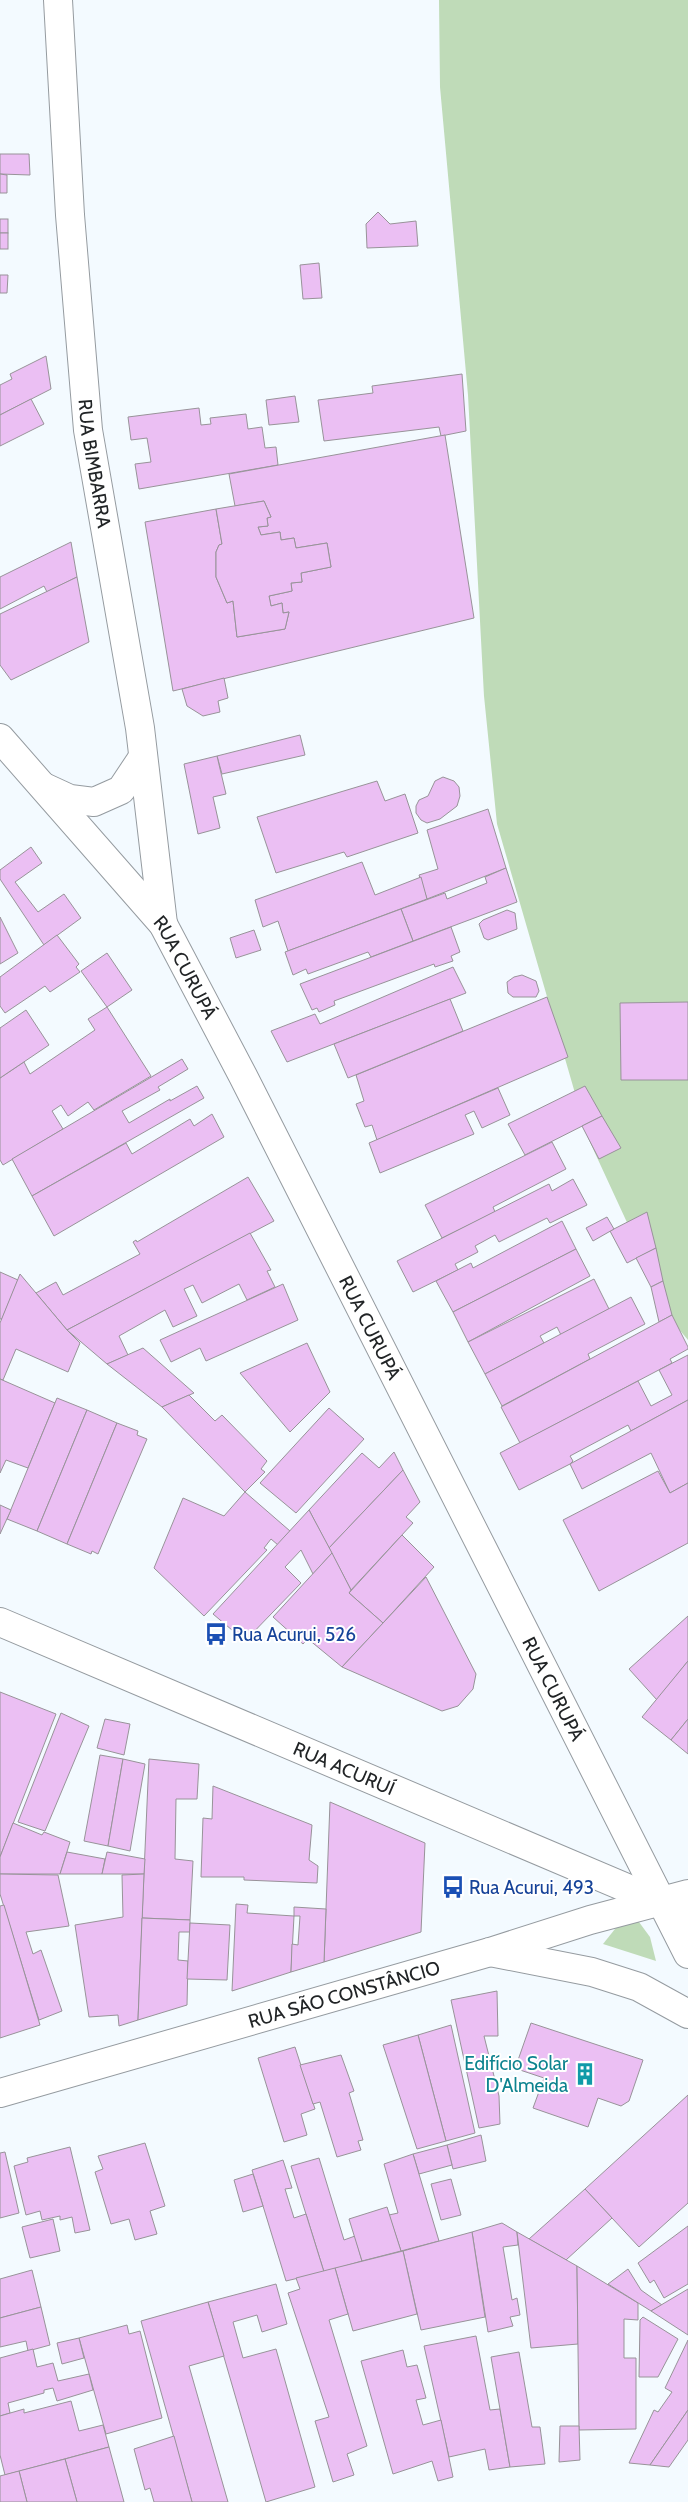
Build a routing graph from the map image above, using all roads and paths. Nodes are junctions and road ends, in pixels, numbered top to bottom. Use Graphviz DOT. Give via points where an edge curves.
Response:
graph roads {
  1 [pos="58,0"];
  2 [pos="0,738"];
  3 [pos="143,758"];
  4 [pos="43,787"];
  5 [pos="163,924"];
  6 [pos="0,1622"];
  7 [pos="688,1894"];
  8 [pos="660,1903"];
  9 [pos="688,1914"];
  10 [pos="490,1952"];
  11 [pos="688,1954"];
  12 [pos="688,2014"];
  13 [pos="0,2093"];
  1 -- 3 [label="street, RUA BIMBARRA" via="70,215 88,430"];
  2 -- 4 [label="street, RUA CURUPÁ"];
  3 -- 4 [label="street" via="121,790 94,802 70,799"];
  3 -- 5 [label="street, RUA BIMBARRA"];
  4 -- 5 [label="street, RUA CURUPÁ"];
  5 -- 8 [label="street, RUA CURUPÁ" via="243,1076"];
  6 -- 8 [label="street, RUA ACURUÍ"];
  7 -- 8 [label="street, RUA SÃO CONSTÂNCIO"];
  8 -- 9 [label="street, RUA ACURUÍ"];
  8 -- 10 [label="street, RUA SÃO CONSTÂNCIO" via="590,1920"];
  8 -- 11 [label="street, RUA CURUPÁ"];
  10 -- 12 [label="street" via="592,1972 639,1987"];
  10 -- 13 [label="street, RUA SÃO CONSTÂNCIO"];
}
